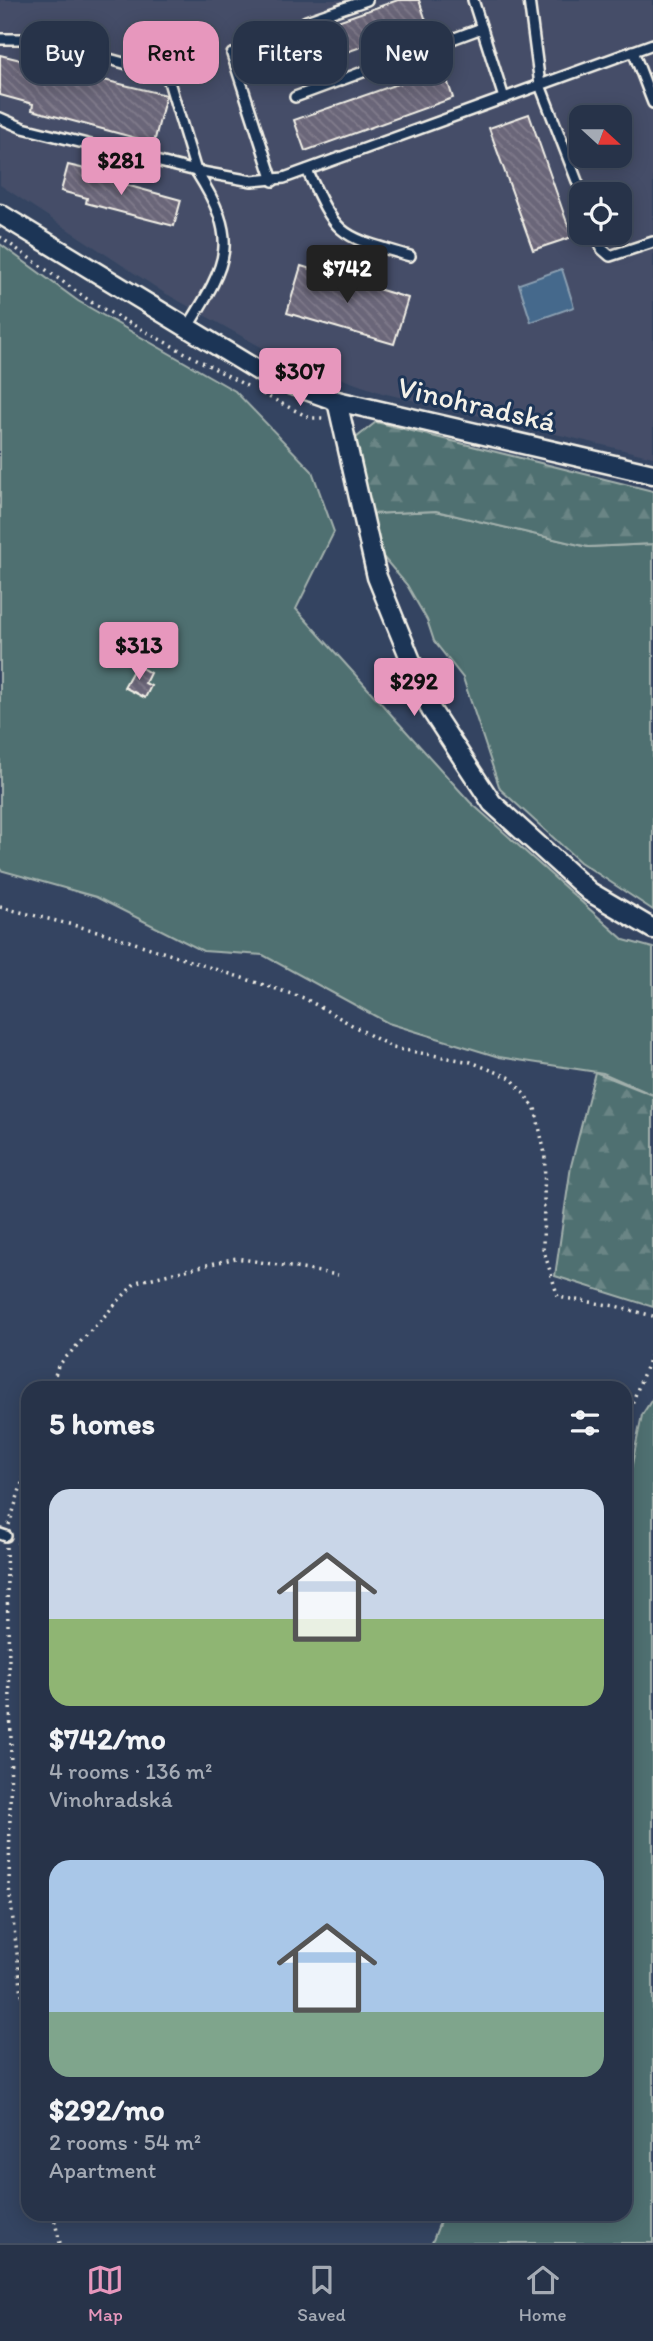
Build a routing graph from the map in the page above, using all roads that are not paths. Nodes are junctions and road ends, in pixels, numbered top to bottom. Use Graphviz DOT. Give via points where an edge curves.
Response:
graph roads {
  1 [pos="367,0"];
  2 [pos="473,0"];
  3 [pos="529,0"];
  4 [pos="306,21"];
  5 [pos="482,27"];
  6 [pos="0,39"];
  7 [pos="653,44"];
  8 [pos="633,51"];
  9 [pos="232,54"];
  10 [pos="540,85"];
  11 [pos="295,97"];
  12 [pos="504,98"];
  13 [pos="653,103"];
  14 [pos="0,118"];
  15 [pos="307,170"];
  16 [pos="196,171"];
  17 [pos="273,181"];
  18 [pos="577,182"];
  19 [pos="0,214"];
  20 [pos="653,242"];
  21 [pos="600,245"];
  22 [pos="410,256"];
  23 [pos="187,328"];
  24 [pos="339,410"];
  25 [pos="653,474"];
  26 [pos="653,929"];
  1 -- 4 [label="lane"];
  2 -- 5 [label="lane"];
  3 -- 10 [label="lane"];
  5 -- 11 [label="lane"];
  5 -- 12 [label="lane"];
  6 -- 16 [label="lane" via="37,39 167,75"];
  7 -- 8 [label="lane"];
  8 -- 10 [label="lane"];
  8 -- 13 [label="lane"];
  9 -- 17 [label="lane"];
  10 -- 12 [label="lane"];
  10 -- 18 [label="lane"];
  12 -- 15 [label="lane"];
  14 -- 16 [label="lane" via="23,128"];
  15 -- 17 [label="lane"];
  15 -- 22 [label="lane" via="329,216 343,233"];
  16 -- 17 [label="lane"];
  16 -- 23 [label="lane" via="220,213 226,239 216,277"];
  19 -- 23 [label="street, Vinohradská"];
  20 -- 21 [label="lane" via="610,256"];
  23 -- 24 [label="street, Vinohradská" via="267,376"];
  24 -- 25 [label="street, Vinohradská"];
  24 -- 26 [label="street" via="377,577 431,710 492,803 590,892"];
}
